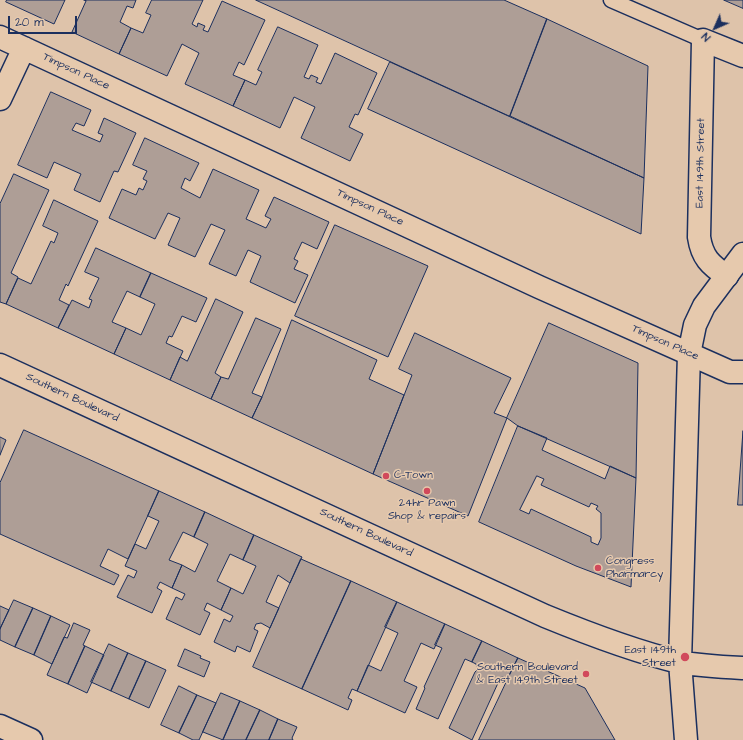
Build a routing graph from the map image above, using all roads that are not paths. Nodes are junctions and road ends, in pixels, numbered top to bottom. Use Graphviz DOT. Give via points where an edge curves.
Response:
graph roads {
  1 [pos="611,0"];
  2 [pos="0,37"];
  3 [pos="704,40"];
  4 [pos="24,48"];
  5 [pos="743,56"];
  6 [pos="0,99"];
  7 [pos="743,254"];
  8 [pos="726,276"];
  9 [pos="689,354"];
  10 [pos="0,365"];
  11 [pos="743,372"];
  12 [pos="680,662"];
  13 [pos="743,668"];
  14 [pos="0,726"];
  15 [pos="31,740"];
  16 [pos="686,740"];
  1 -- 3 [label="lane"];
  2 -- 4 [label="main road, Timpson Place"];
  3 -- 5 [label="main road"];
  3 -- 8 [label="main road, East 149th Street" via="699,237 707,259"];
  4 -- 6 [label="main road"];
  4 -- 9 [label="main road, Timpson Place"];
  7 -- 8 [label="main road"];
  8 -- 9 [label="main road" via="704,306 695,325"];
  9 -- 11 [label="main road, Timpson Place" via="730,372"];
  9 -- 12 [label="main road"];
  10 -- 12 [label="main road, Southern Boulevard" via="545,616 597,637"];
  12 -- 13 [label="main road, Southern Boulevard"];
  12 -- 16 [label="main road"];
  14 -- 15 [label="main road"];
}
